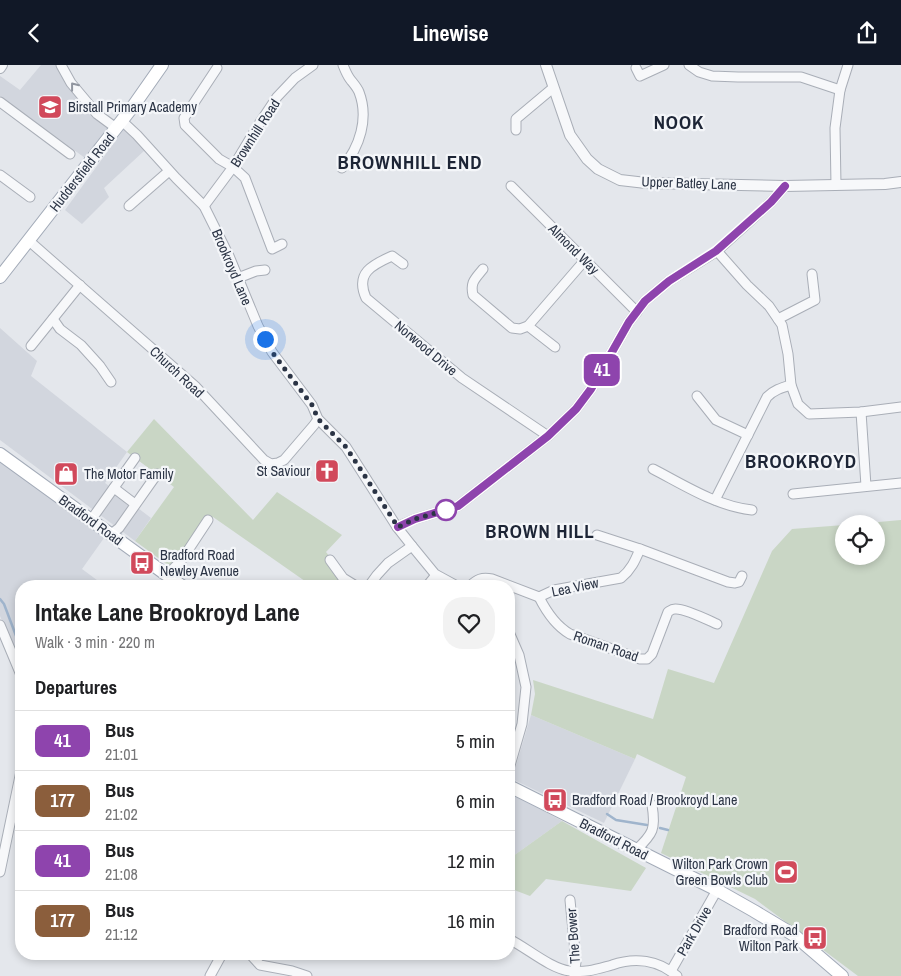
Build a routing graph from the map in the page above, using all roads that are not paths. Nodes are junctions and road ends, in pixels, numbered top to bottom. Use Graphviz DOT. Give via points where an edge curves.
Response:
graph roads {
  1 [pos="2,65"];
  2 [pos="61,65"];
  3 [pos="162,65"];
  4 [pos="313,65"];
  5 [pos="343,65"];
  6 [pos="546,65"];
  7 [pos="664,65"];
  8 [pos="689,65"];
  9 [pos="848,65"];
  10 [pos="636,67"];
  11 [pos="0,68"];
  12 [pos="217,68"];
  13 [pos="553,88"];
  14 [pos="840,91"];
  15 [pos="0,102"];
  16 [pos="119,124"];
  17 [pos="516,130"];
  18 [pos="70,154"];
  19 [pos="233,167"];
  20 [pos="342,168"];
  21 [pos="169,171"];
  22 [pos="0,175"];
  23 [pos="901,182"];
  24 [pos="836,185"];
  25 [pos="511,186"];
  26 [pos="785,186"];
  27 [pos="30,197"];
  28 [pos="129,206"];
  29 [pos="204,206"];
  30 [pos="28,240"];
  31 [pos="282,244"];
  32 [pos="716,251"];
  33 [pos="585,260"];
  34 [pos="403,264"];
  35 [pos="483,269"];
  36 [pos="265,270"];
  37 [pos="812,274"];
  38 [pos="0,277"];
  39 [pos="238,278"];
  40 [pos="80,285"];
  41 [pos="637,312"];
  42 [pos="53,319"];
  43 [pos="778,319"];
  44 [pos="528,326"];
  45 [pos="31,346"];
  46 [pos="555,347"];
  47 [pos="111,382"];
  48 [pos="791,385"];
  49 [pos="697,396"];
  50 [pos="901,407"];
  51 [pos="861,412"];
  52 [pos="318,419"];
  53 [pos="748,435"];
  54 [pos="548,436"];
  55 [pos="0,454"];
  56 [pos="135,458"];
  57 [pos="653,469"];
  58 [pos="157,474"];
  59 [pos="901,483"];
  60 [pos="866,486"];
  61 [pos="114,488"];
  62 [pos="793,494"];
  63 [pos="715,500"];
  64 [pos="136,504"];
  65 [pos="752,510"];
  66 [pos="92,520"];
  67 [pos="208,520"];
  68 [pos="398,527"];
  69 [pos="111,534"];
  70 [pos="597,535"];
  71 [pos="412,546"];
  72 [pos="640,549"];
  73 [pos="330,561"];
  74 [pos="167,575"];
  75 [pos="436,575"];
  76 [pos="742,576"];
  77 [pos="174,580"];
  78 [pos="345,580"];
  79 [pos="373,580"];
  80 [pos="432,580"];
  81 [pos="446,580"];
  82 [pos="478,580"];
  83 [pos="495,580"];
  84 [pos="515,588"];
  85 [pos="538,597"];
  86 [pos="717,624"];
  87 [pos="0,625"];
  88 [pos="515,646"];
  89 [pos="15,661"];
  90 [pos="515,748"];
  91 [pos="515,789"];
  92 [pos="15,799"];
  93 [pos="652,805"];
  94 [pos="636,849"];
  95 [pos="2,850"];
  96 [pos="0,872"];
  97 [pos="717,891"];
  98 [pos="570,900"];
  99 [pos="515,942"];
  100 [pos="219,960"];
  101 [pos="255,960"];
  102 [pos="279,972"];
  103 [pos="674,973"];
  104 [pos="575,974"];
  105 [pos="210,976"];
  106 [pos="307,976"];
  107 [pos="842,976"];
  1 -- 11 [label="street"];
  16 -- 2 [label="street, Brookroyd Lane, one-way" via="97,114 71,83"];
  3 -- 16 [label="main road, Huddersfield Road"];
  4 -- 19 [label="street, Brownhill Road" via="277,97"];
  5 -- 20 [label="street" via="358,89 363,119 360,137 351,158"];
  6 -- 13 [label="street, Upper Batley Lane"];
  7 -- 10 [label="street" via="640,75"];
  8 -- 14 [label="street" via="712,76 801,77"];
  9 -- 14 [label="street"];
  12 -- 19 [label="street" via="184,118 184,125 219,159"];
  13 -- 17 [label="street" via="516,119"];
  13 -- 26 [label="street, Upper Batley Lane" via="570,135 587,159 615,178 646,183"];
  14 -- 24 [label="street" via="835,128"];
  15 -- 18 [label="street"];
  16 -- 21 [label="street, Brookroyd Lane" via="138,135"];
  16 -- 30 [label="main road, Huddersfield Road"];
  19 -- 29 [label="street, Brownhill Road"];
  19 -- 31 [label="street" via="245,178 274,253"];
  21 -- 28 [label="street"];
  21 -- 29 [label="street, Brookroyd Lane"];
  22 -- 27 [label="street"];
  23 -- 24 [label="street, Upper Batley Lane"];
  24 -- 26 [label="street, Upper Batley Lane"];
  25 -- 33 [label="street, Almond Way"];
  26 -- 32 [label="street"];
  29 -- 39 [label="street, Brookroyd Lane"];
  30 -- 38 [label="main road, Huddersfield Road"];
  30 -- 40 [label="street, Church Road"];
  32 -- 41 [label="street" via="669,281"];
  32 -- 43 [label="street"];
  33 -- 41 [label="street, Almond Way"];
  33 -- 44 [label="street"];
  34 -- 54 [label="street, Norwood Drive" via="392,256 373,265 362,280 366,298 462,378"];
  35 -- 44 [label="street" via="472,282 474,295 512,329"];
  36 -- 39 [label="street"];
  37 -- 43 [label="street" via="815,300"];
  39 -- 52 [label="street, Brookroyd Lane" via="272,352 312,405"];
  40 -- 42 [label="street"];
  40 -- 52 [label="street, Church Road" via="196,387 271,464 284,460"];
  41 -- 54 [label="street" via="591,389"];
  42 -- 45 [label="street"];
  42 -- 47 [label="street" via="60,329 81,345"];
  43 -- 48 [label="street" via="788,354"];
  44 -- 46 [label="street"];
  48 -- 51 [label="street" via="798,404 809,414"];
  48 -- 53 [label="street" via="779,388 768,397"];
  49 -- 53 [label="street" via="716,420"];
  50 -- 51 [label="street"];
  51 -- 60 [label="street"];
  52 -- 68 [label="street, Brookroyd Lane" via="346,447"];
  53 -- 63 [label="street"];
  54 -- 68 [label="street" via="458,506"];
  55 -- 66 [label="main road, Bradford Road"];
  56 -- 61 [label="street"];
  57 -- 63 [label="street"];
  58 -- 64 [label="street"];
  59 -- 60 [label="street"];
  60 -- 62 [label="street"];
  61 -- 64 [label="street"];
  61 -- 66 [label="street"];
  63 -- 65 [label="street"];
  64 -- 69 [label="street"];
  66 -- 69 [label="main road, Bradford Road"];
  67 -- 74 [label="street" via="181,561"];
  68 -- 71 [label="street, Brookroyd Lane"];
  69 -- 74 [label="main road, Bradford Road"];
  70 -- 72 [label="street"];
  71 -- 75 [label="street, Brookroyd Lane"];
  71 -- 79 [label="street" via="388,563"];
  72 -- 76 [label="street" via="728,582 735,583"];
  72 -- 85 [label="street, Lea View" via="628,573 621,578 554,590"];
  73 -- 78 [label="street"];
  74 -- 77 [label="main road, Bradford Road"];
  75 -- 80 [label="street"];
  75 -- 81 [label="street, Brookroyd Lane"];
  82 -- 83 [label="street, Lea View"];
  84 -- 85 [label="street, Lea View"];
  85 -- 86 [label="street, Roman Road" via="563,630 640,659 647,659 652,654 668,612 672,610 677,608"];
  87 -- 89 [label="street"];
  88 -- 90 [label="street" via="526,687 522,724"];
  91 -- 94 [label="main road, Bradford Road"];
  92 -- 95 [label="street"];
  93 -- 94 [label="street" via="655,821 650,837"];
  94 -- 97 [label="main road, Bradford Road"];
  95 -- 96 [label="street"];
  97 -- 103 [label="street, Park Drive"];
  97 -- 107 [label="main road, Bradford Road" via="794,935"];
  98 -- 104 [label="street, The Bower"];
  99 -- 104 [label="street"];
  100 -- 105 [label="street"];
  101 -- 102 [label="street"];
  102 -- 106 [label="street" via="292,971"];
  103 -- 104 [label="street" via="647,961 629,961"];
}
